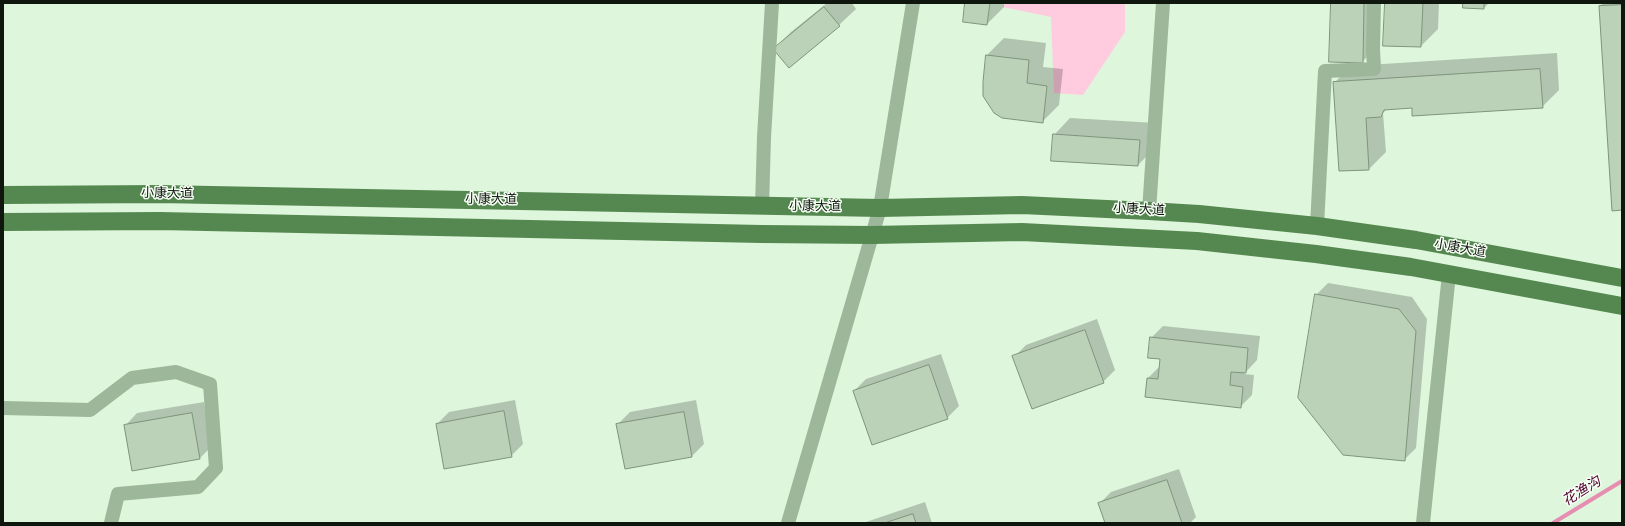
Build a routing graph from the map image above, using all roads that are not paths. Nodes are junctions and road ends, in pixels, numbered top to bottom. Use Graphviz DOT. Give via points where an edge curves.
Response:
graph roads {
  1 [pos="783,3"];
  2 [pos="913,3"];
  3 [pos="1163,3"];
  4 [pos="1374,3"];
  5 [pos="772,8"];
  6 [pos="3,195"];
  7 [pos="762,207"];
  8 [pos="880,208"];
  9 [pos="1149,211"];
  10 [pos="3,222"];
  11 [pos="1317,226"];
  12 [pos="872,235"];
  13 [pos="1449,274"];
  14 [pos="1622,278"];
  15 [pos="1622,306"];
  16 [pos="3,408"];
  17 [pos="111,523"];
  18 [pos="788,523"];
  19 [pos="1423,523"];
  1 -- 5 [label="street"];
  2 -- 8 [label="street"];
  3 -- 9 [label="street"];
  4 -- 11 [label="street" via="1374,69 1325,71"];
  5 -- 7 [label="street"];
  6 -- 7 [label="main road, 小康大道" via="160,194"];
  7 -- 8 [label="main road, 小康大道"];
  8 -- 9 [label="main road, 小康大道" via="1022,205"];
  8 -- 12 [label="street"];
  9 -- 11 [label="main road, 小康大道"];
  10 -- 12 [label="main road, 小康大道" via="168,221"];
  11 -- 14 [label="main road, 小康大道" via="1416,240"];
  12 -- 13 [label="main road, 小康大道" via="1022,232 1197,241 1316,254"];
  12 -- 18 [label="street"];
  13 -- 15 [label="main road, 小康大道"];
  13 -- 19 [label="street"];
  16 -- 17 [label="street" via="90,410 132,378 176,372 210,384 216,468 198,488 118,494"];
}
